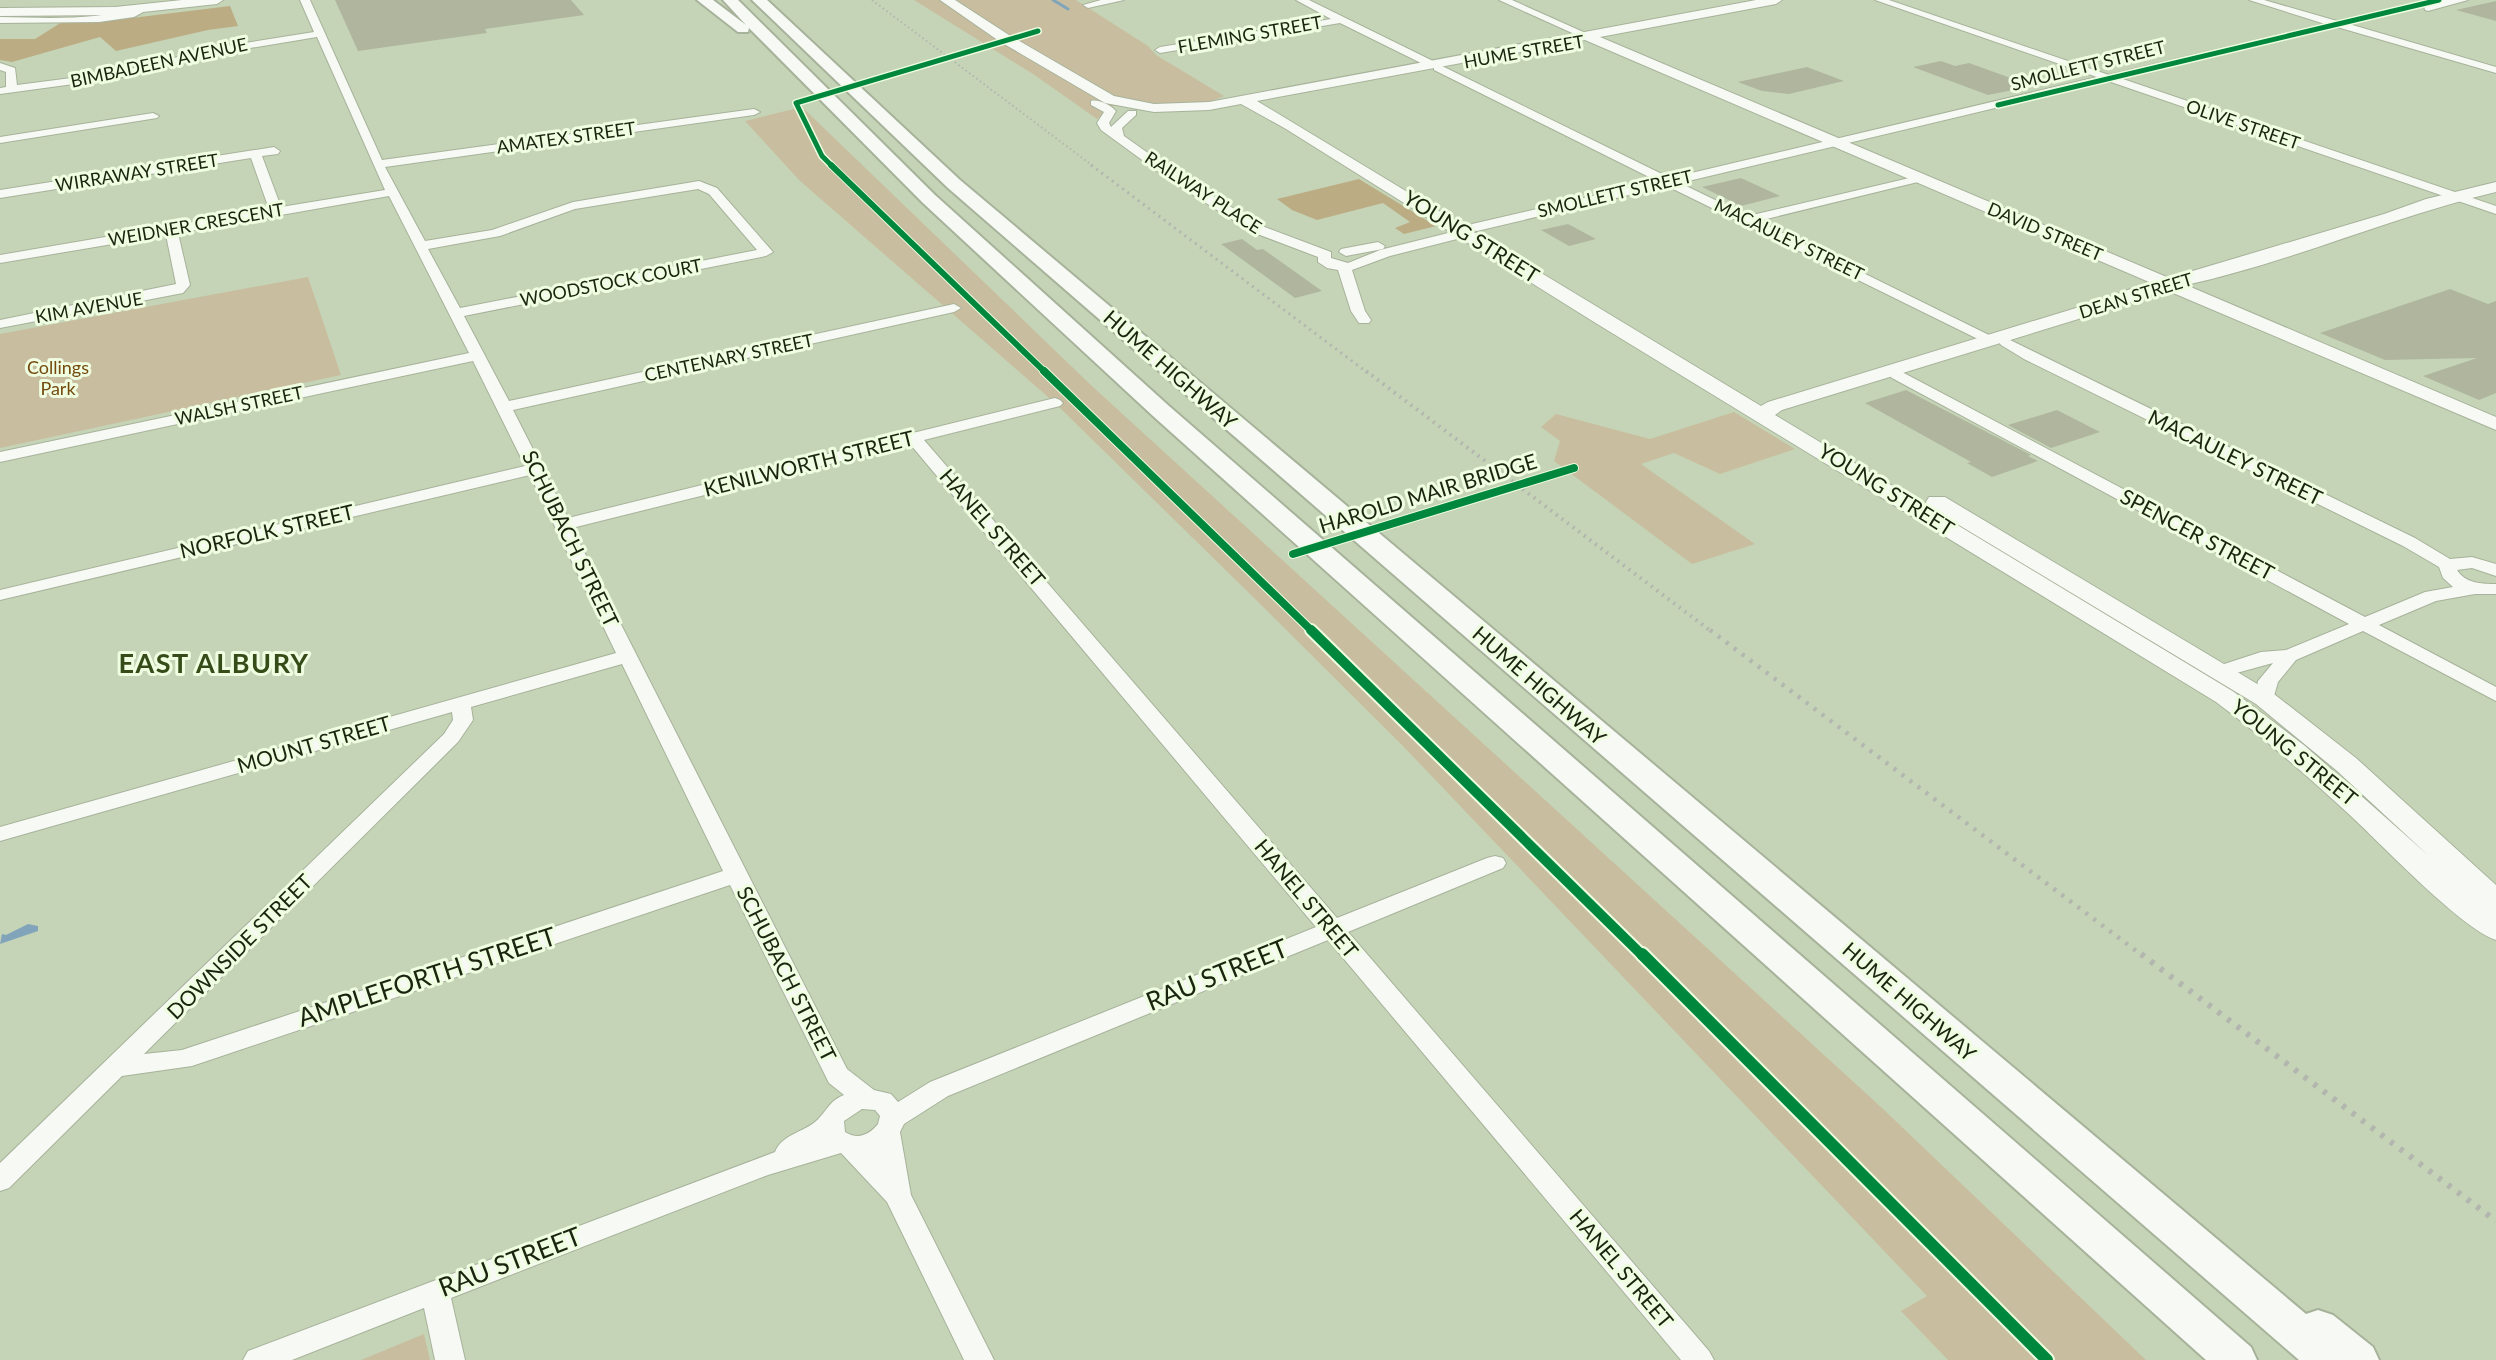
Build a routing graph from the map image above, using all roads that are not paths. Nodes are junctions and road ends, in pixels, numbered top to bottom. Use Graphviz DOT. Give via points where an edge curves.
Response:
graph roads {
  1 [pos="217,0"];
  2 [pos="304,0"];
  3 [pos="704,0"];
  4 [pos="730,0"];
  5 [pos="759,0"];
  6 [pos="946,0"];
  7 [pos="1119,0"];
  8 [pos="1301,0"];
  9 [pos="1504,0"];
  10 [pos="1776,0"];
  11 [pos="1880,0"];
  12 [pos="2254,0"];
  13 [pos="2439,0"];
  14 [pos="2463,0"];
  15 [pos="1791,2"];
  16 [pos="1088,5"];
  17 [pos="142,9"];
  18 [pos="0,12"];
  19 [pos="802,18"];
  20 [pos="0,20"];
  21 [pos="1340,20"];
  22 [pos="2343,26"];
  23 [pos="319,34"];
  24 [pos="1590,37"];
  25 [pos="1004,38"];
  26 [pos="1160,50"];
  27 [pos="0,66"];
  28 [pos="1434,66"];
  29 [pos="2496,69"];
  30 [pos="1071,77"];
  31 [pos="2110,79"];
  32 [pos="12,90"];
  33 [pos="1319,90"];
  34 [pos="0,91"];
  35 [pos="1250,100"];
  36 [pos="1095,103"];
  37 [pos="754,112"];
  38 [pos="1132,113"];
  39 [pos="153,116"];
  40 [pos="849,116"];
  41 [pos="1293,118"];
  42 [pos="1118,137"];
  43 [pos="0,140"];
  44 [pos="1839,143"];
  45 [pos="274,151"];
  46 [pos="255,154"];
  47 [pos="927,158"];
  48 [pos="378,164"];
  49 [pos="1918,178"];
  50 [pos="1669,182"];
  51 [pos="2496,187"];
  52 [pos="393,192"];
  53 [pos="0,194"];
  54 [pos="2496,194"];
  55 [pos="2459,200"];
  56 [pos="2496,210"];
  57 [pos="276,212"];
  58 [pos="2496,215"];
  59 [pos="1748,220"];
  60 [pos="1466,229"];
  61 [pos="171,230"];
  62 [pos="421,246"];
  63 [pos="1346,252"];
  64 [pos="1326,255"];
  65 [pos="0,259"];
  66 [pos="1361,261"];
  67 [pos="1344,267"];
  68 [pos="2175,286"];
  69 [pos="954,308"];
  70 [pos="455,314"];
  71 [pos="1364,320"];
  72 [pos="0,324"];
  73 [pos="1998,341"];
  74 [pos="477,356"];
  75 [pos="1894,373"];
  76 [pos="1055,403"];
  77 [pos="504,407"];
  78 [pos="1774,410"];
  79 [pos="2496,424"];
  80 [pos="914,438"];
  81 [pos="0,457"];
  82 [pos="535,469"];
  83 [pos="562,525"];
  84 [pos="2496,559"];
  85 [pos="2459,566"];
  86 [pos="2496,571"];
  87 [pos="2490,590"];
  88 [pos="0,595"];
  89 [pos="2431,596"];
  90 [pos="2364,624"];
  91 [pos="628,656"];
  92 [pos="2289,656"];
  93 [pos="2222,671"];
  94 [pos="2496,695"];
  95 [pos="2225,697"];
  96 [pos="2265,699"];
  97 [pos="461,704"];
  98 [pos="0,834"];
  99 [pos="1495,863"];
  100 [pos="735,875"];
  101 [pos="2496,902"];
  102 [pos="1330,928"];
  103 [pos="2496,928"];
  104 [pos="117,1067"];
  105 [pos="838,1076"];
  106 [pos="1995,1076"];
  107 [pos="882,1113"];
  108 [pos="841,1131"];
  109 [pos="0,1180"];
  110 [pos="2035,1181"];
  111 [pos="897,1195"];
  112 [pos="435,1291"];
  113 [pos="258,1360"];
  114 [pos="450,1360"];
  115 [pos="979,1360"];
  116 [pos="1699,1360"];
  117 [pos="2208,1360"];
  118 [pos="2236,1360"];
  119 [pos="2330,1360"];
  120 [pos="2358,1360"];
  1 -- 17 [label="main road"];
  2 -- 23 [label="street, SCHUBACH STREET"];
  3 -- 40 [label="highway"];
  4 -- 40 [label="highway, HUME HIGHWAY"];
  5 -- 47 [label="highway, HUME HIGHWAY"];
  6 -- 25 [label="main road"];
  7 -- 16 [label="street"];
  8 -- 21 [label="street, MACAULEY STREET"];
  9 -- 24 [label="street, DAVID STREET"];
  10 -- 24 [label="main road, HUME STREET"];
  11 -- 31 [label="street, OLIVE STREET"];
  12 -- 22 [label="street"];
  13 -- 22 [label="street, SMOLLETT STREET"];
  14 -- 22 [label="street, SMOLLETT STREET"];
  15 -- 24 [label="main road, HUME STREET"];
  17 -- 18 [label="main road"];
  17 -- 20 [label="street" via="134,15 110,18"];
  19 -- 47 [label="highway" via="836,63"];
  21 -- 26 [label="street, FLEMING STREET"];
  21 -- 28 [label="street, MACAULEY STREET"];
  22 -- 29 [label="street"];
  22 -- 31 [label="street, SMOLLETT STREET"];
  23 -- 32 [label="street, BIMBADEEN AVENUE" via="214,51 118,75"];
  23 -- 48 [label="street, SCHUBACH STREET"];
  24 -- 28 [label="main road, HUME STREET"];
  24 -- 44 [label="main road, DAVID STREET"];
  25 -- 30 [label="main road"];
  25 -- 36 [label="main road"];
  27 -- 32 [label="street" via="10,70"];
  28 -- 33 [label="main road, HUME STREET"];
  28 -- 35 [label="main road, HUME STREET"];
  28 -- 50 [label="street, MACAULEY STREET"];
  30 -- 35 [label="main road" via="1110,100 1142,107 1184,109"];
  30 -- 38 [label="main road" via="1096,98"];
  31 -- 44 [label="street, SMOLLETT STREET"];
  31 -- 55 [label="street, OLIVE STREET"];
  32 -- 34 [label="street, BIMBADEEN AVENUE"];
  33 -- 35 [label="main road, HUME STREET"];
  33 -- 41 [label="main road" via="1288,100 1284,109"];
  35 -- 38 [label="main road" via="1186,114"];
  35 -- 41 [label="main road, YOUNG STREET"];
  35 -- 60 [label="main road, YOUNG STREET"];
  36 -- 38 [label="main road"];
  36 -- 42 [label="street, RAILWAY PLACE" via="1110,111 1102,125"];
  37 -- 48 [label="street, AMATEX STREET"];
  38 -- 42 [label="street" via="1116,127"];
  39 -- 43 [label="street"];
  40 -- 110 [label="highway, HUME HIGHWAY" via="929,199 1161,411"];
  41 -- 60 [label="main road, YOUNG STREET"];
  42 -- 64 [label="street, RAILWAY PLACE" via="1257,230"];
  44 -- 49 [label="main road, DAVID STREET"];
  44 -- 50 [label="street, SMOLLETT STREET"];
  45 -- 46 [label="street, WIRRAWAY STREET"];
  46 -- 53 [label="street, WIRRAWAY STREET"];
  46 -- 57 [label="street"];
  47 -- 106 [label="highway, HUME HIGHWAY"];
  48 -- 52 [label="street, SCHUBACH STREET"];
  49 -- 59 [label="street"];
  49 -- 68 [label="main road, DAVID STREET"];
  50 -- 59 [label="street, MACAULEY STREET"];
  50 -- 60 [label="street, SMOLLETT STREET"];
  51 -- 55 [label="main road, DEAN STREET"];
  52 -- 57 [label="street, WEIDNER CRESCENT"];
  52 -- 62 [label="street, SCHUBACH STREET"];
  54 -- 55 [label="main road, DEAN STREET"];
  55 -- 56 [label="street, OLIVE STREET"];
  55 -- 58 [label="street, OLIVE STREET"];
  55 -- 68 [label="main road, DEAN STREET" via="2257,265"];
  57 -- 61 [label="street, WEIDNER CRESCENT"];
  59 -- 73 [label="street, MACAULEY STREET"];
  60 -- 63 [label="street"];
  60 -- 66 [label="street"];
  60 -- 78 [label="main road, YOUNG STREET"];
  61 -- 65 [label="street, WEIDNER CRESCENT"];
  61 -- 72 [label="street, KIM AVENUE" via="183,285 178,290"];
  62 -- 70 [label="street, SCHUBACH STREET"];
  62 -- 70 [label="street, WOODSTOCK COURT" via="495,233 573,206 706,184 769,253"];
  63 -- 64 [label="street"];
  63 -- 66 [label="street" via="1360,256"];
  64 -- 67 [label="street" via="1323,259 1328,264"];
  66 -- 67 [label="street"];
  67 -- 71 [label="street"];
  68 -- 73 [label="main road, DEAN STREET"];
  68 -- 79 [label="main road, DAVID STREET"];
  69 -- 77 [label="street, CENTENARY STREET"];
  70 -- 74 [label="street, SCHUBACH STREET"];
  73 -- 75 [label="main road, DEAN STREET"];
  73 -- 85 [label="street, MACAULEY STREET"];
  74 -- 77 [label="street, SCHUBACH STREET"];
  74 -- 81 [label="street, WALSH STREET"];
  75 -- 78 [label="main road, DEAN STREET"];
  75 -- 90 [label="street, SPENCER STREET"];
  76 -- 80 [label="street, KENILWORTH STREET"];
  77 -- 82 [label="street, SCHUBACH STREET"];
  78 -- 93 [label="main road, YOUNG STREET"];
  78 -- 95 [label="main road, YOUNG STREET"];
  80 -- 83 [label="street, KENILWORTH STREET"];
  80 -- 102 [label="street, HANEL STREET"];
  82 -- 83 [label="street, SCHUBACH STREET"];
  82 -- 88 [label="street, NORFOLK STREET"];
  83 -- 91 [label="street, SCHUBACH STREET"];
  84 -- 85 [label="street"];
  85 -- 86 [label="street"];
  85 -- 87 [label="street" via="2459,582"];
  85 -- 89 [label="street"];
  87 -- 89 [label="street"];
  89 -- 90 [label="street"];
  90 -- 92 [label="street"];
  90 -- 94 [label="street, SPENCER STREET"];
  91 -- 97 [label="street, MOUNT STREET"];
  91 -- 100 [label="street, SCHUBACH STREET"];
  92 -- 93 [label="street" via="2261,658"];
  92 -- 96 [label="street" via="2268,681"];
  93 -- 95 [label="main road"];
  93 -- 96 [label="main road, YOUNG STREET"];
  95 -- 103 [label="main road, YOUNG STREET" via="2318,770"];
  96 -- 101 [label="main road, YOUNG STREET" via="2346,764"];
  97 -- 98 [label="street, MOUNT STREET"];
  97 -- 104 [label="street, DOWNSIDE STREET" via="463,720 451,738"];
  99 -- 102 [label="street, RAU STREET"];
  100 -- 104 [label="street, AMPLEFORTH STREET" via="183,1059"];
  100 -- 105 [label="street, SCHUBACH STREET"];
  102 -- 107 [label="street, RAU STREET"];
  102 -- 116 [label="street, HANEL STREET"];
  104 -- 109 [label="street, DOWNSIDE STREET"];
  105 -- 107 [label="street, SCHUBACH STREET"];
  105 -- 108 [label="street, SCHUBACH STREET"];
  106 -- 119 [label="highway, HUME HIGHWAY"];
  106 -- 120 [label="highway"];
  107 -- 108 [label="street" via="851,1101"];
  107 -- 108 [label="street" via="877,1142"];
  107 -- 111 [label="street"];
  108 -- 111 [label="street"];
  108 -- 112 [label="street, RAU STREET" via="762,1166"];
  110 -- 117 [label="highway"];
  110 -- 118 [label="highway, HUME HIGHWAY"];
  111 -- 115 [label="street"];
  112 -- 113 [label="street, RAU STREET"];
  112 -- 114 [label="street"];
}
